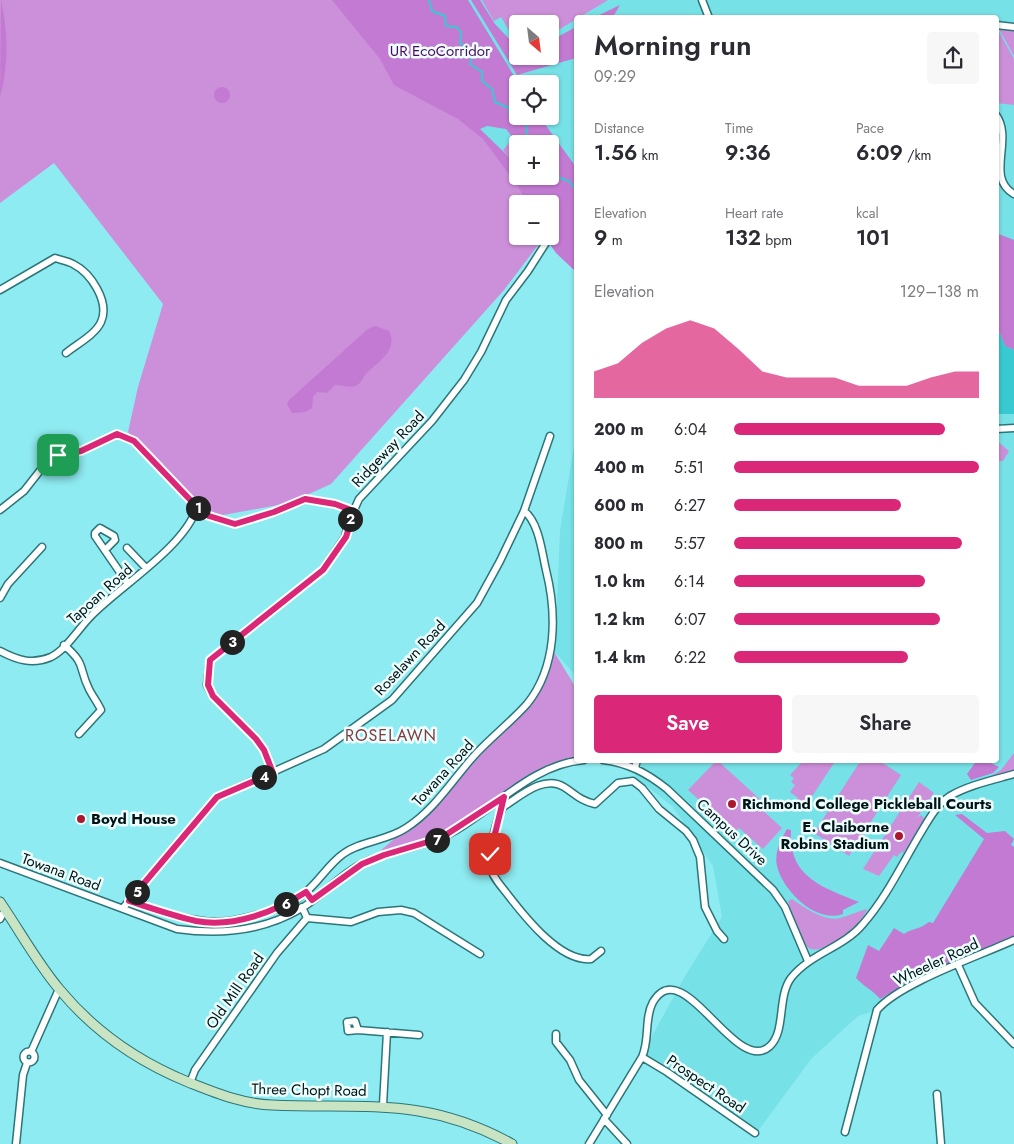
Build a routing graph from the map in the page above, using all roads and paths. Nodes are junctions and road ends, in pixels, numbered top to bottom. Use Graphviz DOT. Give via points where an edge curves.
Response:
graph roads {
  1 [pos="702,0"];
  2 [pos="708,15"];
  3 [pos="999,25"];
  4 [pos="1014,27"];
  5 [pos="999,121"];
  6 [pos="1014,194"];
  7 [pos="545,245"];
  8 [pos="0,290"];
  9 [pos="66,353"];
  10 [pos="1014,428"];
  11 [pos="999,429"];
  12 [pos="550,436"];
  13 [pos="197,507"];
  14 [pos="0,510"];
  15 [pos="354,511"];
  16 [pos="524,511"];
  17 [pos="42,547"];
  18 [pos="127,548"];
  19 [pos="105,550"];
  20 [pos="146,568"];
  21 [pos="128,584"];
  22 [pos="0,598"];
  23 [pos="64,646"];
  24 [pos="0,651"];
  25 [pos="79,734"];
  26 [pos="574,762"];
  27 [pos="631,764"];
  28 [pos="273,773"];
  29 [pos="1014,774"];
  30 [pos="504,797"];
  31 [pos="503,807"];
  32 [pos="0,863"];
  33 [pos="306,892"];
  34 [pos="312,900"];
  35 [pos="129,901"];
  36 [pos="3,906"];
  37 [pos="124,908"];
  38 [pos="302,908"];
  39 [pos="307,918"];
  40 [pos="0,919"];
  41 [pos="724,939"];
  42 [pos="1014,940"];
  43 [pos="600,951"];
  44 [pos="480,954"];
  45 [pos="808,961"];
  46 [pos="958,965"];
  47 [pos="59,989"];
  48 [pos="358,1030"];
  49 [pos="387,1032"];
  50 [pos="556,1034"];
  51 [pos="419,1035"];
  52 [pos="1014,1044"];
  53 [pos="642,1057"];
  54 [pos="190,1083"];
  55 [pos="937,1094"];
  56 [pos="382,1105"];
  57 [pos="605,1117"];
  58 [pos="846,1132"];
  59 [pos="755,1133"];
  60 [pos="16,1144"];
  61 [pos="512,1144"];
  62 [pos="589,1144"];
  63 [pos="627,1144"];
  64 [pos="941,1144"];
  1 -- 2 [label="street"];
  3 -- 4 [label="street"];
  5 -- 6 [label="street" via="1005,132 1002,180"];
  7 -- 15 [label="street, Ridgeway Road" via="506,300 464,380 432,421 371,484"];
  8 -- 9 [label="street" via="55,258 74,264 95,283 103,311 102,322"];
  10 -- 11 [label="street"];
  12 -- 16 [label="street, Roselawn Road"];
  13 -- 14 [label="street" via="134,441 117,434 81,451 58,455 46,463 24,491"];
  13 -- 15 [label="street" via="209,516 235,524 305,499"];
  13 -- 20 [label="street, Tapoan Road" via="190,523"];
  15 -- 28 [label="street, Ridgeway Road" via="346,537 323,570 210,660 208,685 213,696 260,744"];
  16 -- 28 [label="street, Roselawn Road" via="477,602 392,700 324,749"];
  16 -- 33 [label="street, Towana Road" via="532,519 540,543 554,612 550,650 532,696 427,811 397,833 342,854"];
  17 -- 22 [label="street" via="8,584"];
  18 -- 20 [label="street"];
  19 -- 21 [label="street"];
  20 -- 21 [label="street, Tapoan Road"];
  21 -- 23 [label="street, Tapoan Road" via="91,616"];
  23 -- 24 [label="street, Tapoan Road" via="53,656 33,662 18,660"];
  23 -- 25 [label="street" via="80,661 101,710"];
  26 -- 30 [label="street" via="548,769"];
  27 -- 45 [label="street, Campus Drive" via="667,789 768,884 785,907"];
  28 -- 35 [label="street, Roselawn Road" via="217,797"];
  29 -- 45 [label="street" via="959,791 938,807 864,923 844,941"];
  30 -- 31 [label="street"];
  30 -- 34 [label="street" via="441,838 362,864"];
  31 -- 41 [label="street" via="543,784 560,785 578,798 594,804 618,783 630,780 636,783 693,840 702,868 705,907"];
  31 -- 43 [label="street" via="490,854 490,868 497,880 530,924 547,939 575,957 590,959"];
  32 -- 37 [label="street, Towana Road"];
  33 -- 34 [label="street"];
  33 -- 35 [label="street, Towana Road" via="281,907 258,915 215,923 196,921"];
  34 -- 38 [label="street, Towana Road"];
  35 -- 37 [label="street, Roselawn Road"];
  36 -- 40 [label="street"];
  36 -- 47 [label="main road, Three Chopt Road"];
  37 -- 38 [label="street, Towana Road" via="177,929 219,932 267,924"];
  38 -- 39 [label="street"];
  39 -- 44 [label="street" via="351,922 378,912 401,910 414,913"];
  39 -- 54 [label="street, Old Mill Road" via="277,953 195,1070"];
  42 -- 46 [label="street, Wheeler Road"];
  45 -- 53 [label="street" via="788,984 777,1033 768,1048 757,1051 743,1046 689,996 671,990 659,995 652,1005"];
  46 -- 52 [label="street" via="975,1003"];
  46 -- 58 [label="street, Wheeler Road" via="898,992 877,1010"];
  47 -- 54 [label="main road, Three Chopt Road" via="84,1016 126,1050"];
  47 -- 60 [label="street" via="31,1052 35,1059 28,1063 23,1075"];
  48 -- 49 [label="street"];
  49 -- 51 [label="street"];
  49 -- 56 [label="street"];
  50 -- 57 [label="street" via="556,1042"];
  53 -- 57 [label="street"];
  53 -- 59 [label="street, Prospect Road"];
  54 -- 56 [label="main road, Three Chopt Road" via="255,1104"];
  55 -- 64 [label="street"];
  56 -- 61 [label="main road, Three Chopt Road" via="448,1116"];
  57 -- 62 [label="street"];
  57 -- 63 [label="street"];
}
